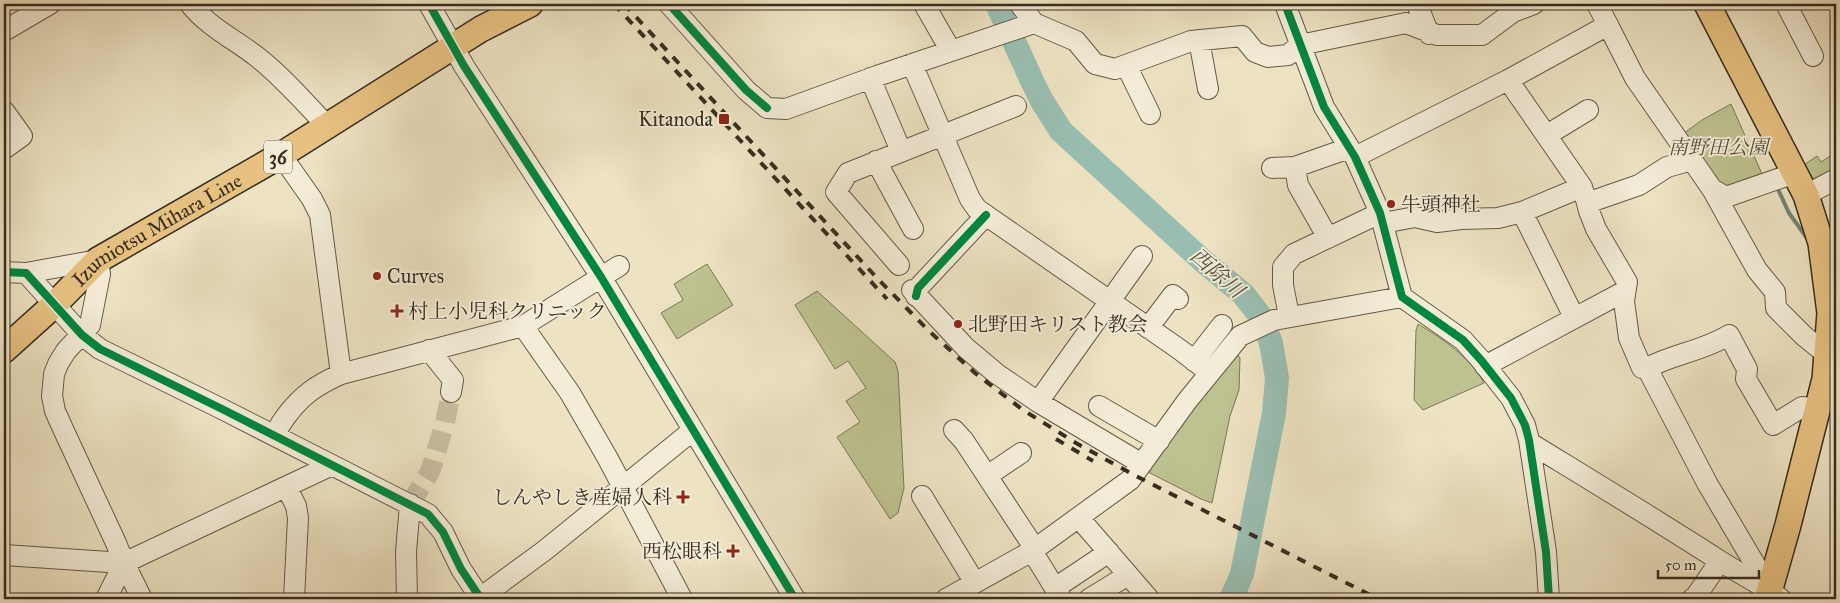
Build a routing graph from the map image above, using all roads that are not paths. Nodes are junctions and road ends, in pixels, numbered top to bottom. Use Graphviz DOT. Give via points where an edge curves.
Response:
graph roads {
  1 [pos="190,4"];
  2 [pos="429,4"];
  3 [pos="530,4"];
  4 [pos="669,4"];
  5 [pos="924,4"];
  6 [pos="1020,4"];
  7 [pos="1285,4"];
  8 [pos="1417,4"];
  9 [pos="1534,4"];
  10 [pos="1598,4"];
  11 [pos="1707,4"];
  12 [pos="1786,4"];
  13 [pos="38,7"];
  14 [pos="1511,8"];
  15 [pos="1030,24"];
  16 [pos="1608,25"];
  17 [pos="4,31"];
  18 [pos="1430,34"];
  19 [pos="1199,40"];
  20 [pos="1300,45"];
  21 [pos="453,47"];
  22 [pos="951,50"];
  23 [pos="1813,56"];
  24 [pos="912,64"];
  25 [pos="1126,65"];
  26 [pos="870,78"];
  27 [pos="1508,80"];
  28 [pos="1208,89"];
  29 [pos="1016,106"];
  30 [pos="1588,110"];
  31 [pos="4,111"];
  32 [pos="1150,114"];
  33 [pos="328,127"];
  34 [pos="943,135"];
  35 [pos="1547,135"];
  36 [pos="4,149"];
  37 [pos="901,150"];
  38 [pos="1352,153"];
  39 [pos="282,156"];
  40 [pos="1692,160"];
  41 [pos="876,161"];
  42 [pos="1295,167"];
  43 [pos="1272,168"];
  44 [pos="1795,173"];
  45 [pos="1836,178"];
  46 [pos="1712,189"];
  47 [pos="1584,195"];
  48 [pos="1806,195"];
  49 [pos="1522,212"];
  50 [pos="986,215"];
  51 [pos="1382,218"];
  52 [pos="913,229"];
  53 [pos="1328,238"];
  54 [pos="1142,256"];
  55 [pos="98,260"];
  56 [pos="899,265"];
  57 [pos="619,266"];
  58 [pos="4,272"];
  59 [pos="26,273"];
  60 [pos="601,277"];
  61 [pos="1625,291"];
  62 [pos="1402,297"];
  63 [pos="1178,299"];
  64 [pos="1111,302"];
  65 [pos="54,305"];
  66 [pos="1574,317"];
  67 [pos="1281,318"];
  68 [pos="1222,325"];
  69 [pos="522,326"];
  70 [pos="1148,328"];
  71 [pos="82,335"];
  72 [pos="4,350"];
  73 [pos="429,350"];
  74 [pos="1832,358"];
  75 [pos="1485,366"];
  76 [pos="1201,367"];
  77 [pos="1647,368"];
  78 [pos="340,374"];
  79 [pos="450,392"];
  80 [pos="1038,402"];
  81 [pos="1099,406"];
  82 [pos="1818,409"];
  83 [pos="954,430"];
  84 [pos="692,431"];
  85 [pos="275,436"];
  86 [pos="1159,441"];
  87 [pos="1530,442"];
  88 [pos="1021,453"];
  89 [pos="1142,464"];
  90 [pos="332,465"];
  91 [pos="987,476"];
  92 [pos="287,488"];
  93 [pos="622,488"];
  94 [pos="922,496"];
  95 [pos="410,504"];
  96 [pos="1079,518"];
  97 [pos="1034,550"];
  98 [pos="1109,552"];
  99 [pos="4,556"];
  100 [pos="1720,561"];
  101 [pos="124,564"];
  102 [pos="1128,575"];
  103 [pos="975,583"];
  104 [pos="1058,594"];
  105 [pos="1772,596"];
  106 [pos="480,598"];
  107 [pos="106,599"];
  108 [pos="142,599"];
  109 [pos="294,599"];
  110 [pos="407,599"];
  111 [pos="682,599"];
  112 [pos="795,599"];
  113 [pos="946,599"];
  114 [pos="1089,599"];
  115 [pos="1149,599"];
  116 [pos="1549,599"];
  117 [pos="1692,599"];
  1 -- 33 [label="street" via="198,14 278,75"];
  2 -- 21 [label="street"];
  3 -- 21 [label="main road, Izumiotsu Mihara Line / 36"];
  4 -- 26 [label="street" via="746,90 768,108 786,109"];
  5 -- 22 [label="street"];
  6 -- 15 [label="street"];
  7 -- 20 [label="street"];
  8 -- 18 [label="street"];
  9 -- 14 [label="street"];
  10 -- 16 [label="street"];
  11 -- 44 [label="main road"];
  12 -- 23 [label="street"];
  13 -- 17 [label="street"];
  14 -- 18 [label="street" via="1482,35"];
  15 -- 22 [label="street"];
  15 -- 25 [label="street" via="1076,41 1095,64 1115,69"];
  16 -- 27 [label="street"];
  16 -- 40 [label="street" via="1635,78"];
  18 -- 20 [label="street" via="1406,24"];
  19 -- 20 [label="street" via="1242,36 1255,52 1268,57 1288,55"];
  19 -- 25 [label="street"];
  19 -- 28 [label="street"];
  20 -- 38 [label="street" via="1324,107"];
  21 -- 33 [label="main road, Izumiotsu Mihara Line / 36"];
  21 -- 60 [label="street"];
  22 -- 24 [label="street"];
  24 -- 26 [label="street"];
  24 -- 34 [label="street"];
  25 -- 32 [label="street"];
  26 -- 37 [label="street"];
  27 -- 35 [label="street"];
  27 -- 38 [label="street"];
  29 -- 34 [label="street"];
  30 -- 35 [label="street"];
  31 -- 36 [label="street" via="22,136"];
  33 -- 39 [label="main road, Izumiotsu Mihara Line / 36"];
  34 -- 37 [label="street"];
  34 -- 50 [label="street" via="970,199"];
  35 -- 47 [label="street"];
  37 -- 41 [label="street"];
  38 -- 42 [label="street"];
  38 -- 51 [label="street"];
  39 -- 55 [label="main road, Izumiotsu Mihara Line / 36"];
  39 -- 78 [label="street" via="320,215"];
  40 -- 46 [label="street"];
  40 -- 47 [label="street" via="1667,167 1639,185 1617,194"];
  41 -- 52 [label="street"];
  41 -- 56 [label="street" via="848,173 836,192"];
  42 -- 43 [label="street"];
  42 -- 53 [label="street" via="1298,186"];
  44 -- 46 [label="street" via="1726,197"];
  44 -- 48 [label="main road"];
  45 -- 48 [label="street"];
  46 -- 74 [label="street" via="1758,270 1775,292 1776,308"];
  47 -- 49 [label="street"];
  47 -- 61 [label="street" via="1596,229 1627,282"];
  48 -- 74 [label="main road" via="1821,243"];
  49 -- 51 [label="street" via="1498,218 1437,222 1415,217"];
  49 -- 66 [label="street"];
  50 -- 64 [label="street"];
  50 -- 80 [label="street" via="914,293 966,348"];
  51 -- 53 [label="street"];
  51 -- 62 [label="street"];
  53 -- 67 [label="street" via="1294,254 1283,267"];
  54 -- 64 [label="street"];
  55 -- 59 [label="street"];
  55 -- 65 [label="main road, Izumiotsu Mihara Line / 36"];
  55 -- 71 [label="street" via="100,274 90,325"];
  57 -- 60 [label="street"];
  58 -- 59 [label="street"];
  59 -- 65 [label="street"];
  60 -- 69 [label="street"];
  60 -- 84 [label="street"];
  61 -- 66 [label="street"];
  61 -- 77 [label="street" via="1629,338 1642,368"];
  62 -- 67 [label="street"];
  62 -- 75 [label="street" via="1463,340"];
  63 -- 70 [label="street" via="1172,295"];
  64 -- 70 [label="street"];
  64 -- 80 [label="street"];
  65 -- 71 [label="street"];
  65 -- 72 [label="main road, Izumiotsu Mihara Line / 36"];
  66 -- 75 [label="street"];
  67 -- 76 [label="street" via="1240,336"];
  68 -- 76 [label="street"];
  69 -- 73 [label="street"];
  69 -- 93 [label="street" via="570,393"];
  70 -- 76 [label="street"];
  71 -- 85 [label="street" via="100,348"];
  71 -- 101 [label="street" via="58,364 52,396 55,411"];
  73 -- 78 [label="street"];
  73 -- 79 [label="street" via="453,380"];
  74 -- 82 [label="main road"];
  75 -- 87 [label="street" via="1511,398"];
  76 -- 86 [label="street" via="1186,401"];
  77 -- 82 [label="street" via="1663,359 1714,344 1728,335 1748,369 1746,379 1773,425 1802,407"];
  77 -- 105 [label="street" via="1707,483"];
  78 -- 85 [label="street" via="315,386 298,400 277,428"];
  80 -- 89 [label="street"];
  81 -- 86 [label="street"];
  82 -- 105 [label="main road"];
  83 -- 91 [label="street"];
  84 -- 93 [label="street"];
  84 -- 112 [label="street"];
  85 -- 90 [label="street"];
  86 -- 89 [label="street"];
  87 -- 100 [label="street"];
  87 -- 116 [label="street" via="1546,552"];
  88 -- 91 [label="street"];
  89 -- 96 [label="street" via="1130,480"];
  90 -- 92 [label="street"];
  90 -- 95 [label="street"];
  91 -- 97 [label="street"];
  92 -- 101 [label="street"];
  92 -- 109 [label="street" via="298,518"];
  93 -- 106 [label="street"];
  93 -- 111 [label="street"];
  94 -- 103 [label="street"];
  95 -- 106 [label="street" via="437,523 461,570"];
  95 -- 110 [label="street"];
  96 -- 97 [label="street"];
  96 -- 98 [label="street"];
  97 -- 103 [label="street"];
  97 -- 104 [label="street"];
  98 -- 102 [label="street"];
  98 -- 104 [label="street"];
  99 -- 101 [label="street"];
  100 -- 105 [label="street"];
  100 -- 117 [label="street"];
  101 -- 107 [label="street"];
  101 -- 108 [label="street"];
  102 -- 114 [label="street"];
  102 -- 115 [label="street"];
  103 -- 113 [label="street"];
}
